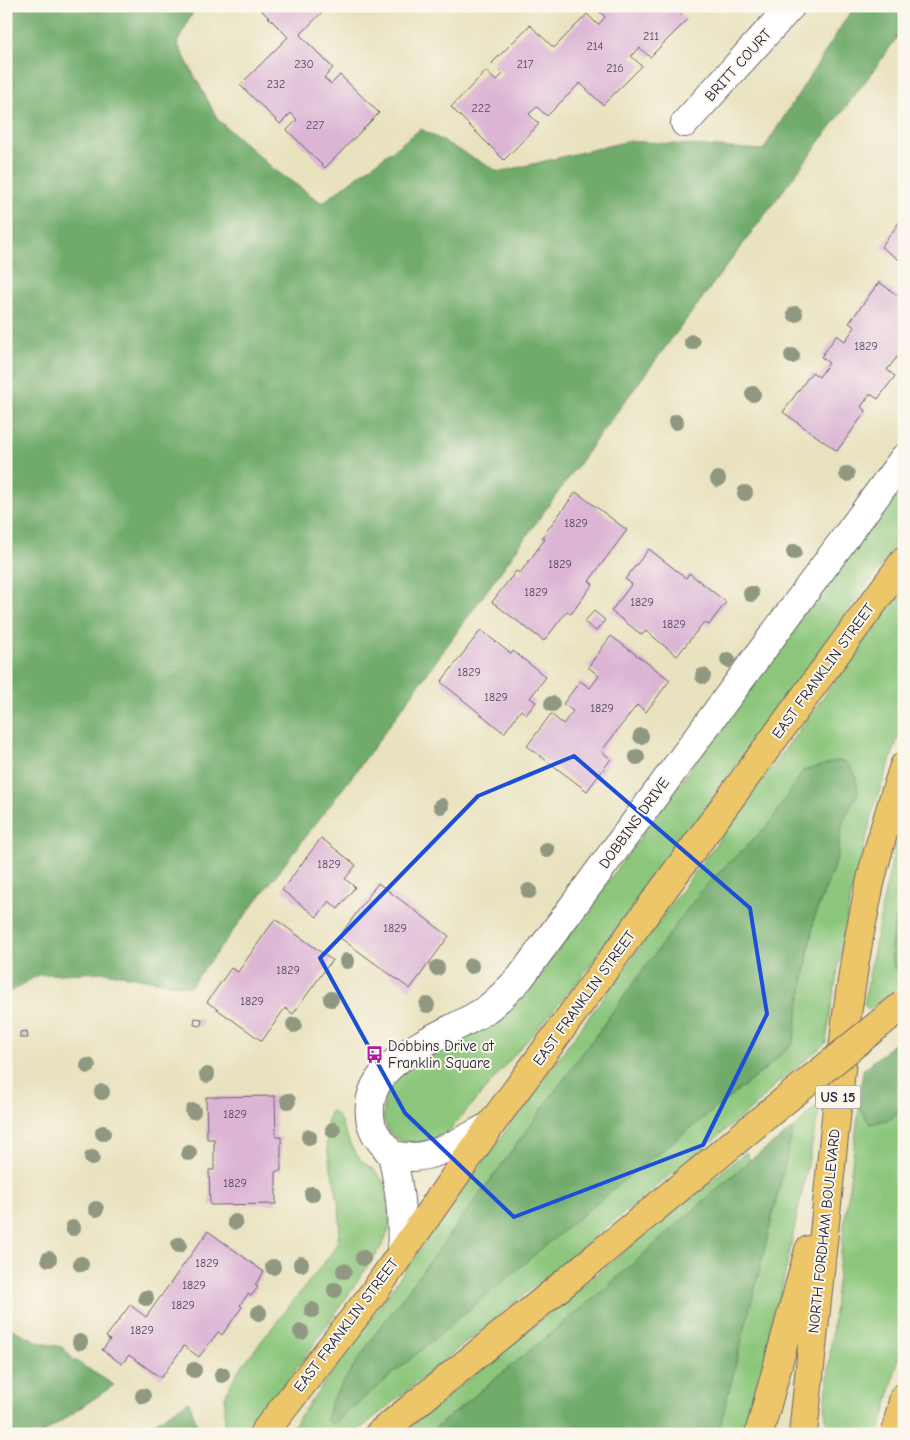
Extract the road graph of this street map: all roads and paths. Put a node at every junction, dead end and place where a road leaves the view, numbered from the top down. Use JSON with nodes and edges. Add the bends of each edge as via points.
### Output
{"nodes":[{"id":1,"x":791,"y":6,"type":"edge"},
{"id":2,"x":685,"y":123,"type":"dead end"},
{"id":3,"x":904,"y":458,"type":"edge"},
{"id":4,"x":904,"y":561,"type":"edge"},
{"id":5,"x":904,"y":766,"type":"edge"},
{"id":6,"x":904,"y":1004,"type":"edge"},
{"id":7,"x":490,"y":1126,"type":"junction"},
{"id":8,"x":392,"y":1156,"type":"junction"},
{"id":9,"x":831,"y":1168,"type":"junction"},
{"id":10,"x":401,"y":1253,"type":"junction"},
{"id":11,"x":904,"y":1397,"type":"edge"},
{"id":12,"x":263,"y":1434,"type":"edge"},
{"id":13,"x":379,"y":1434,"type":"edge"},
{"id":14,"x":760,"y":1434,"type":"edge"},
{"id":15,"x":803,"y":1434,"type":"edge"},
{"id":16,"x":895,"y":1434,"type":"edge"}],
"edges":[{"from":1,"to":2,"type":"street","name":"BRITT COURT"},
{"from":3,"to":8,"type":"street","name":"DOBBINS DRIVE","via":[[520,978],[484,1010],[414,1049],[380,1078],[370,1100],[370,1118],[377,1137]]},
{"from":4,"to":7,"type":"main road","name":"EAST FRANKLIN STREET"},
{"from":5,"to":9,"type":"main road","name":"NORTH FORDHAM BOULEVARD","number":"US 15","via":[[877,856],[854,964]]},
{"from":6,"to":13,"type":"main road","bridge":true},
{"from":7,"to":8,"type":"street","via":[[426,1155]]},
{"from":7,"to":10,"type":"main road","name":"EAST FRANKLIN STREET"},
{"from":8,"to":10,"type":"street","name":"DOBBINS DRIVE","via":[[400,1196]]},
{"from":9,"to":14,"type":"main road"},
{"from":9,"to":15,"type":"main road","name":"NORTH FORDHAM BOULEVARD","number":"US 15"},
{"from":10,"to":12,"type":"main road","name":"EAST FRANKLIN STREET"},
{"from":11,"to":16,"type":"main road"}]}
